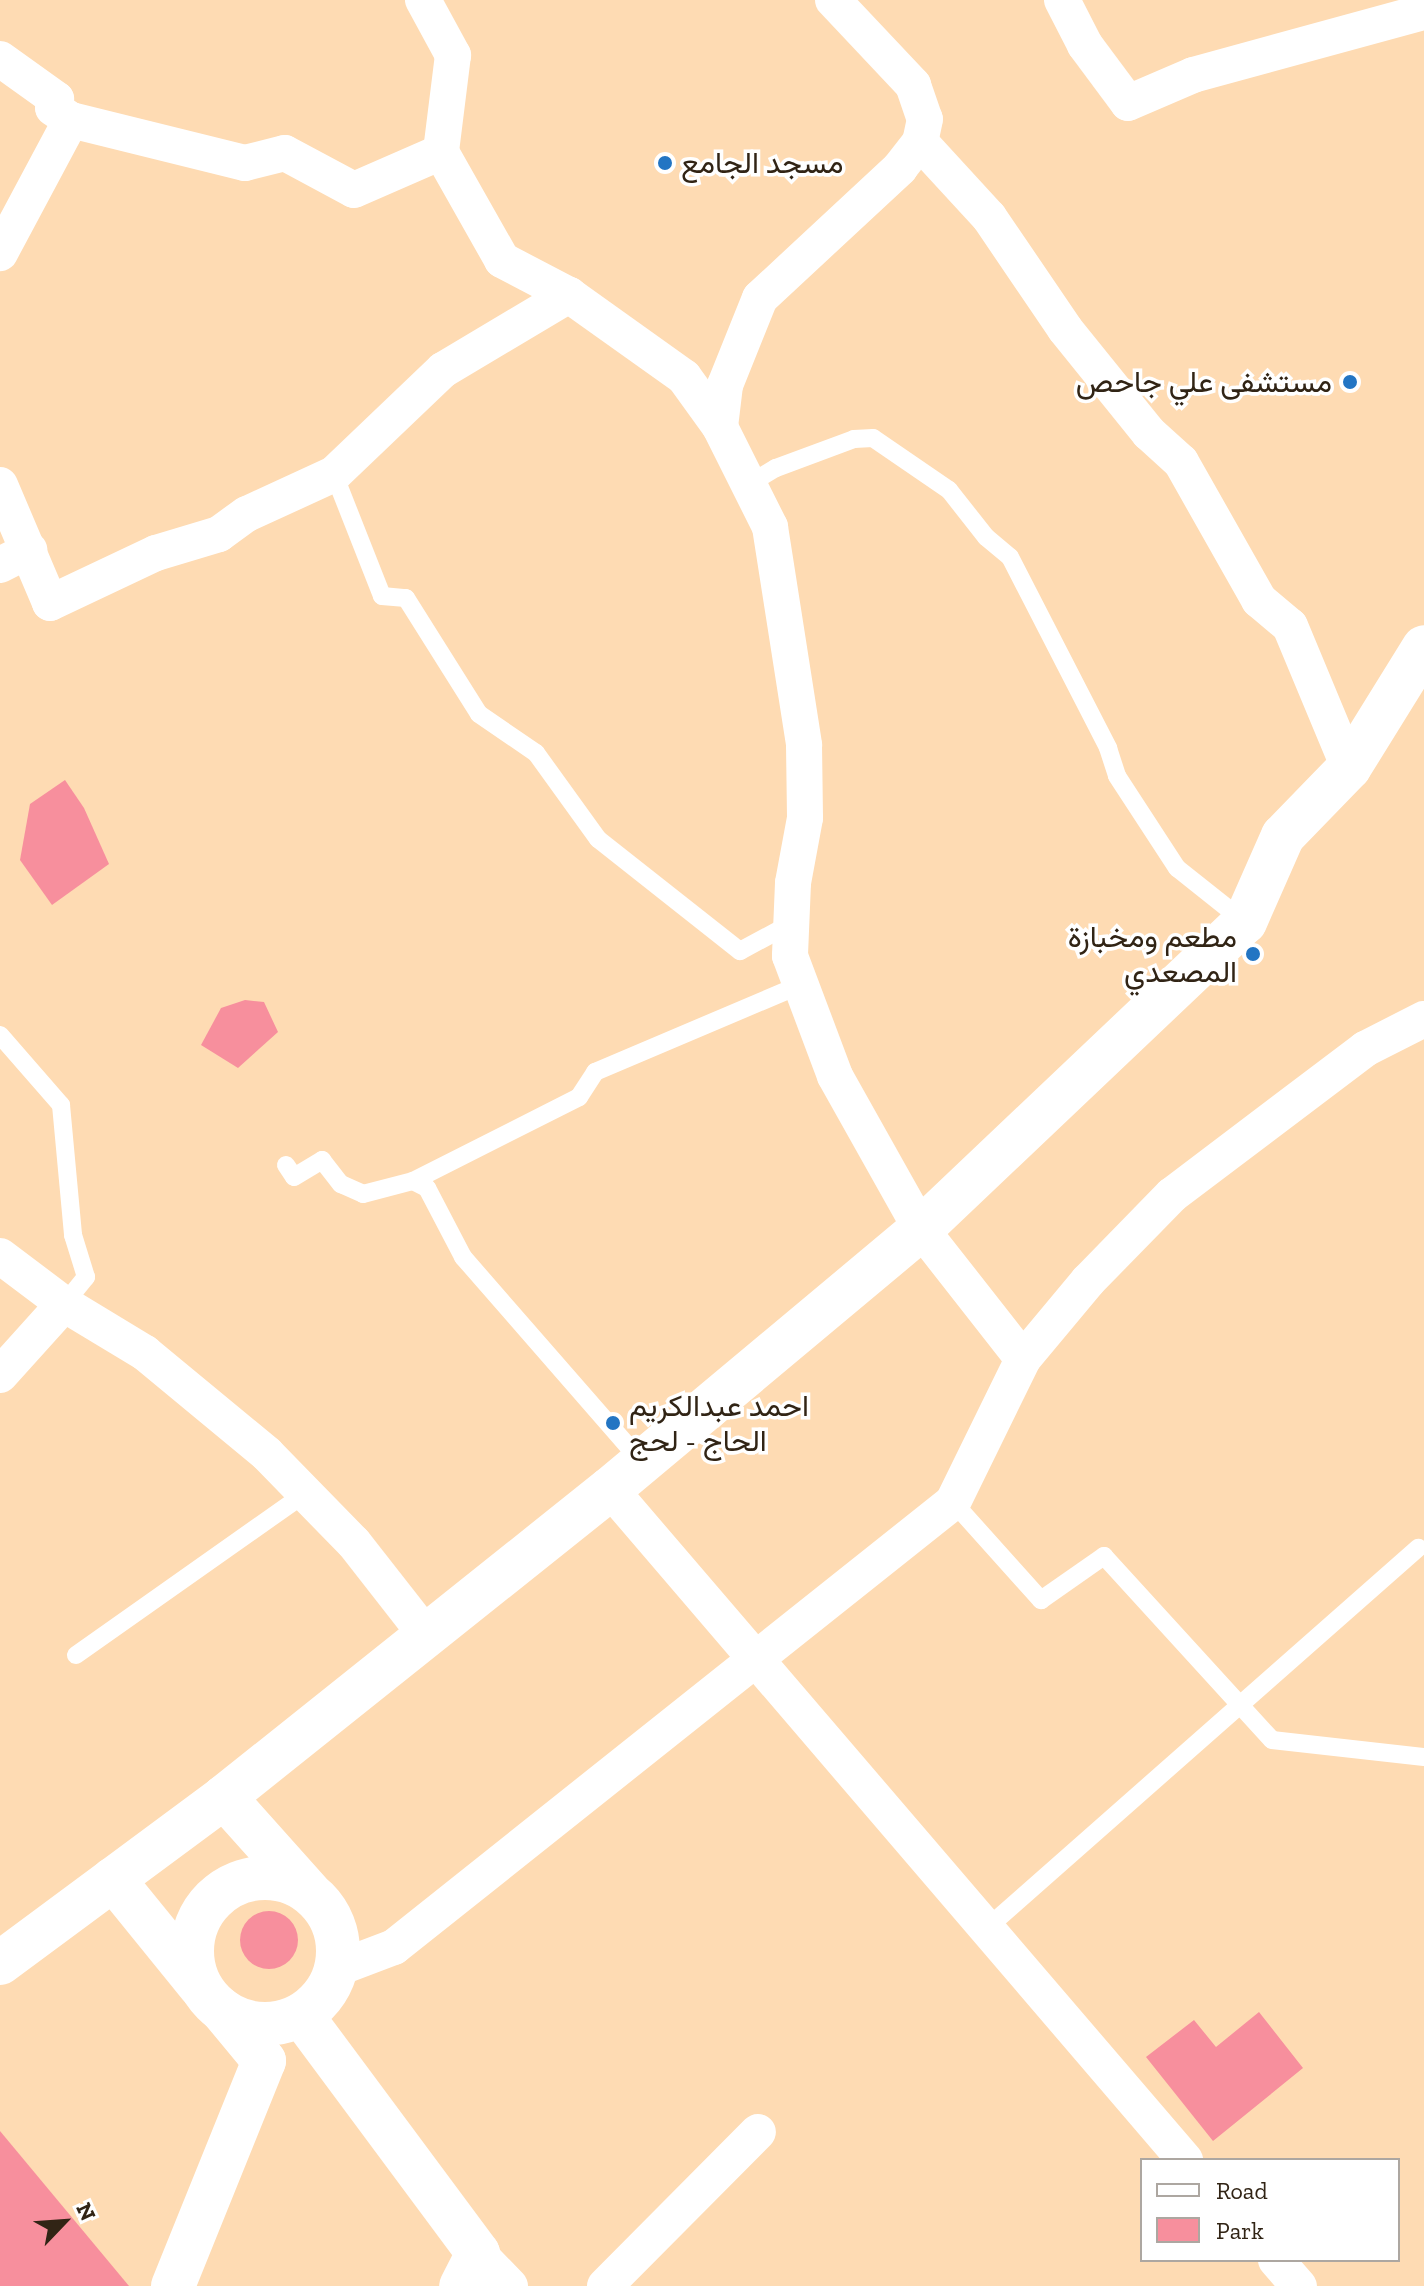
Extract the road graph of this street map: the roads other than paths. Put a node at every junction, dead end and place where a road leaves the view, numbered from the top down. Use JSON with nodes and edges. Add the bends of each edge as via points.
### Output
{"nodes":[{"id":1,"x":423,"y":0,"type":"edge"},
{"id":2,"x":833,"y":0,"type":"edge"},
{"id":3,"x":1062,"y":0,"type":"edge"},
{"id":4,"x":1424,"y":12,"type":"edge"},
{"id":5,"x":0,"y":59,"type":"edge"},
{"id":6,"x":71,"y":120,"type":"junction"},
{"id":7,"x":920,"y":142,"type":"junction"},
{"id":8,"x":441,"y":152,"type":"junction"},
{"id":9,"x":0,"y":253,"type":"edge"},
{"id":10,"x":569,"y":295,"type":"junction"},
{"id":11,"x":720,"y":427,"type":"junction"},
{"id":12,"x":334,"y":474,"type":"junction"},
{"id":13,"x":749,"y":484,"type":"junction"},
{"id":14,"x":0,"y":485,"type":"edge"},
{"id":15,"x":14,"y":558,"type":"edge"},
{"id":16,"x":1424,"y":647,"type":"edge"},
{"id":17,"x":1349,"y":768,"type":"junction"},
{"id":18,"x":1245,"y":922,"type":"junction"},
{"id":19,"x":792,"y":923,"type":"junction"},
{"id":20,"x":800,"y":985,"type":"junction"},
{"id":21,"x":1424,"y":1019,"type":"edge"},
{"id":22,"x":0,"y":1035,"type":"edge"},
{"id":23,"x":286,"y":1165,"type":"dead end"},
{"id":24,"x":413,"y":1181,"type":"junction"},
{"id":25,"x":921,"y":1229,"type":"junction"},
{"id":26,"x":0,"y":1256,"type":"edge"},
{"id":27,"x":64,"y":1304,"type":"junction"},
{"id":28,"x":1023,"y":1359,"type":"junction"},
{"id":29,"x":0,"y":1375,"type":"edge"},
{"id":30,"x":626,"y":1475,"type":"junction"},
{"id":31,"x":306,"y":1493,"type":"junction"},
{"id":32,"x":953,"y":1502,"type":"junction"},
{"id":33,"x":1418,"y":1548,"type":"dead end"},
{"id":34,"x":426,"y":1635,"type":"junction"},
{"id":35,"x":76,"y":1655,"type":"dead end"},
{"id":36,"x":754,"y":1656,"type":"junction"},
{"id":37,"x":1241,"y":1705,"type":"junction"},
{"id":38,"x":1424,"y":1757,"type":"edge"},
{"id":39,"x":224,"y":1797,"type":"junction"},
{"id":40,"x":113,"y":1879,"type":"junction"},
{"id":41,"x":309,"y":1892,"type":"junction"},
{"id":42,"x":987,"y":1928,"type":"junction"},
{"id":43,"x":0,"y":1963,"type":"edge"},
{"id":44,"x":336,"y":1969,"type":"junction"},
{"id":45,"x":211,"y":1999,"type":"junction"},
{"id":46,"x":302,"y":2016,"type":"junction"},
{"id":47,"x":758,"y":2132,"type":"dead end"},
{"id":48,"x":1183,"y":2158,"type":"edge"},
{"id":49,"x":1278,"y":2262,"type":"edge"},
{"id":50,"x":470,"y":2270,"type":"edge"},
{"id":51,"x":173,"y":2286,"type":"edge"},
{"id":52,"x":510,"y":2286,"type":"edge"},
{"id":53,"x":605,"y":2286,"type":"edge"},
{"id":54,"x":1299,"y":2286,"type":"edge"}],
"edges":[{"from":1,"to":8,"type":"street","via":[[453,55]]},
{"from":2,"to":7,"type":"street","via":[[913,85],[925,119]]},
{"from":3,"to":4,"type":"street","via":[[1085,45],[1128,103],[1193,75]]},
{"from":5,"to":6,"type":"street","via":[[56,99],[53,108]]},
{"from":6,"to":8,"type":"street","via":[[245,163],[285,153],[354,190]]},
{"from":6,"to":9,"type":"street"},
{"from":7,"to":11,"type":"street","via":[[900,168],[760,298],[725,385]]},
{"from":7,"to":17,"type":"street","via":[[989,217],[1065,329],[1149,433],[1181,462],[1259,600],[1290,626]]},
{"from":8,"to":10,"type":"street","via":[[502,260]]},
{"from":10,"to":11,"type":"street","via":[[684,377]]},
{"from":10,"to":12,"type":"street","via":[[443,370]]},
{"from":11,"to":13,"type":"street"},
{"from":12,"to":15,"type":"street","via":[[247,514],[219,534],[156,553],[50,603]]},
{"from":12,"to":19,"type":"lane","via":[[382,596],[406,598],[479,714],[536,753],[598,839],[740,951]]},
{"from":13,"to":18,"type":"lane","via":[[776,468],[854,439],[873,438],[949,490],[986,537],[1010,557],[1108,748],[1117,776],[1177,868]]},
{"from":13,"to":19,"type":"street","via":[[770,527],[804,745],[805,818]]},
{"from":14,"to":15,"type":"street"},
{"from":16,"to":17,"type":"main road"},
{"from":17,"to":18,"type":"main road","via":[[1283,836]]},
{"from":18,"to":25,"type":"main road"},
{"from":19,"to":20,"type":"street","via":[[790,956]]},
{"from":20,"to":24,"type":"lane","via":[[595,1072],[579,1097]]},
{"from":20,"to":25,"type":"street","via":[[835,1076]]},
{"from":21,"to":28,"type":"street","via":[[1365,1049],[1172,1195],[1088,1281]]},
{"from":22,"to":27,"type":"lane","via":[[61,1105],[73,1235],[86,1277]]},
{"from":23,"to":24,"type":"lane","via":[[294,1177],[322,1160],[341,1184],[363,1194]]},
{"from":24,"to":30,"type":"lane","via":[[427,1188],[463,1257]]},
{"from":25,"to":28,"type":"street"},
{"from":25,"to":30,"type":"main road"},
{"from":26,"to":27,"type":"street"},
{"from":27,"to":29,"type":"street"},
{"from":27,"to":31,"type":"street","via":[[145,1353]]},
{"from":28,"to":32,"type":"street"},
{"from":30,"to":34,"type":"main road"},
{"from":30,"to":36,"type":"street"},
{"from":31,"to":34,"type":"street","via":[[354,1543]]},
{"from":31,"to":35,"type":"lane"},
{"from":32,"to":36,"type":"street"},
{"from":32,"to":37,"type":"lane","via":[[1041,1600],[1104,1556]]},
{"from":33,"to":37,"type":"lane"},
{"from":34,"to":39,"type":"main road"},
{"from":36,"to":42,"type":"street"},
{"from":36,"to":44,"type":"street","via":[[394,1947]]},
{"from":37,"to":38,"type":"lane","via":[[1272,1740]]},
{"from":37,"to":42,"type":"lane"},
{"from":39,"to":40,"type":"main road"},
{"from":39,"to":41,"type":"main road"},
{"from":40,"to":43,"type":"main road"},
{"from":40,"to":45,"type":"main road"},
{"from":41,"to":44,"type":"main road","via":[[328,1913],[338,1940]]},
{"from":41,"to":45,"type":"main road","via":[[283,1879],[255,1877],[216,1896],[194,1932],[193,1961]]},
{"from":42,"to":48,"type":"street"},
{"from":44,"to":46,"type":"main road","via":[[323,1995]]},
{"from":45,"to":46,"type":"main road","via":[[246,2022],[275,2023]]},
{"from":45,"to":51,"type":"main road","via":[[264,2061]]},
{"from":46,"to":50,"type":"main road"},
{"from":47,"to":53,"type":"street"},
{"from":49,"to":54,"type":"street"},
{"from":50,"to":52,"type":"street"}]}
